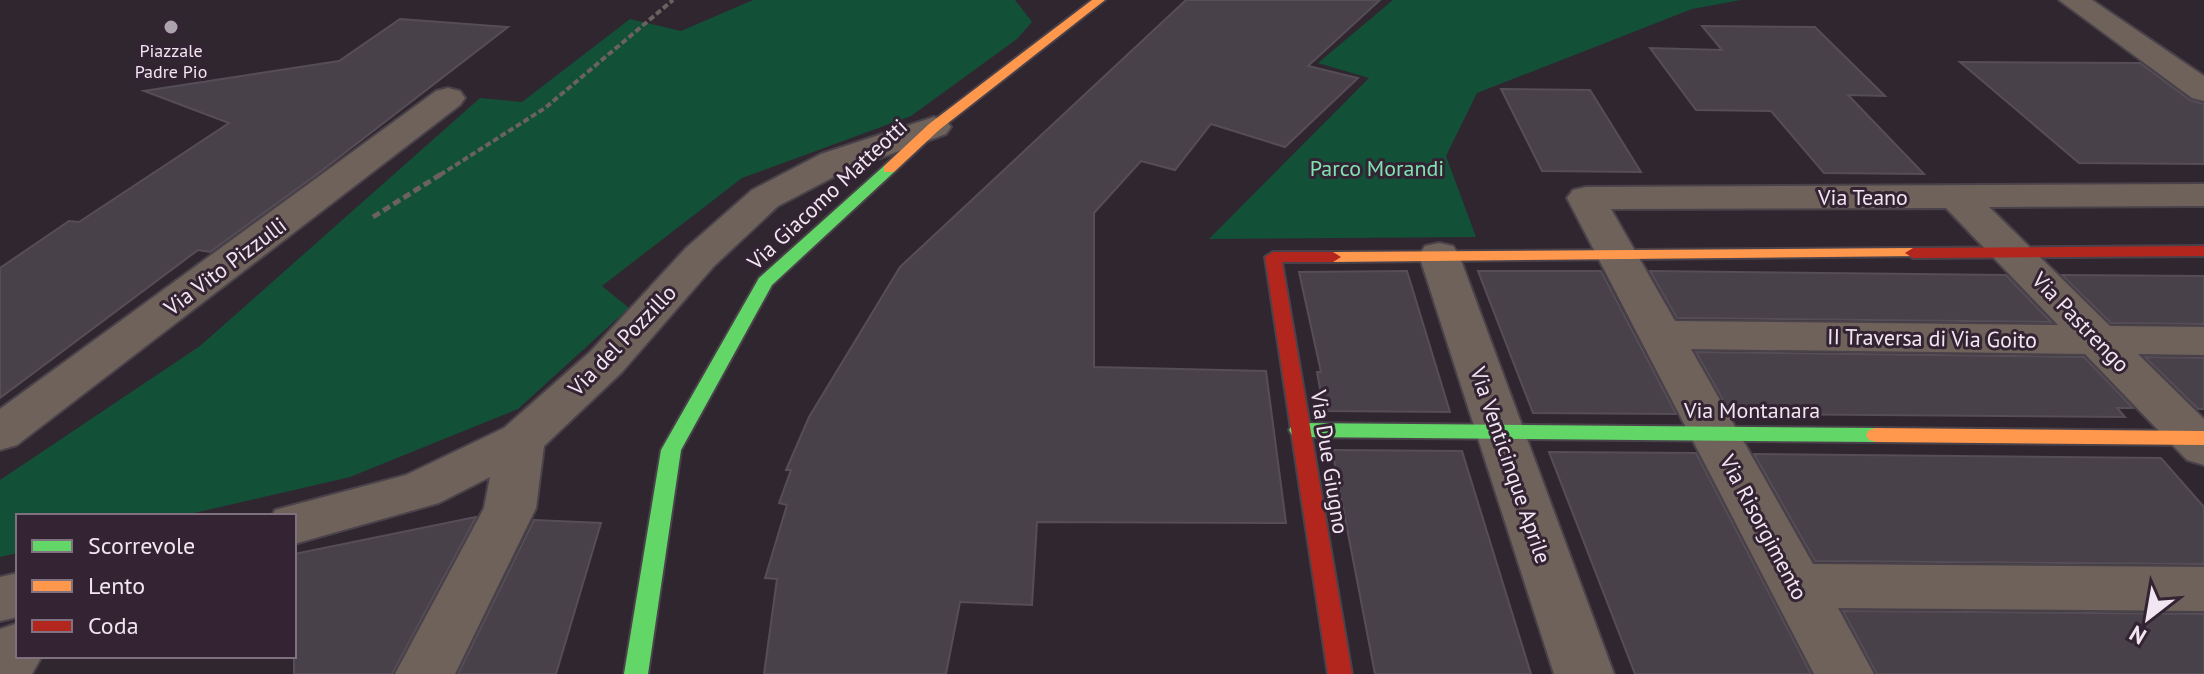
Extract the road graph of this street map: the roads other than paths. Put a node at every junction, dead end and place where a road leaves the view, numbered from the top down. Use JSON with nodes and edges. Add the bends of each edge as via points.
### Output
{"nodes":[{"id":1,"x":1099,"y":0,"type":"edge"},
{"id":2,"x":2073,"y":0,"type":"edge"},
{"id":3,"x":2195,"y":79,"type":"edge"},
{"id":4,"x":448,"y":98,"type":"dead end"},
{"id":5,"x":934,"y":127,"type":"junction"},
{"id":6,"x":2204,"y":195,"type":"edge"},
{"id":7,"x":1957,"y":197,"type":"junction"},
{"id":8,"x":2204,"y":251,"type":"edge"},
{"id":9,"x":2012,"y":252,"type":"junction"},
{"id":10,"x":1616,"y":254,"type":"junction"},
{"id":11,"x":1439,"y":255,"type":"junction"},
{"id":12,"x":1660,"y":335,"type":"junction"},
{"id":13,"x":2098,"y":340,"type":"junction"},
{"id":14,"x":2204,"y":341,"type":"edge"},
{"id":15,"x":1299,"y":430,"type":"junction"},
{"id":16,"x":1499,"y":432,"type":"junction"},
{"id":17,"x":0,"y":433,"type":"edge"},
{"id":18,"x":1714,"y":434,"type":"junction"},
{"id":19,"x":521,"y":440,"type":"junction"},
{"id":20,"x":2201,"y":441,"type":"edge"},
{"id":21,"x":296,"y":523,"type":"edge"},
{"id":22,"x":1796,"y":586,"type":"junction"},
{"id":23,"x":2204,"y":589,"type":"edge"},
{"id":24,"x":16,"y":650,"type":"edge"},
{"id":25,"x":0,"y":673,"type":"edge"},
{"id":26,"x":425,"y":674,"type":"edge"},
{"id":27,"x":636,"y":674,"type":"edge"},
{"id":28,"x":1340,"y":674,"type":"edge"},
{"id":29,"x":1584,"y":674,"type":"edge"},
{"id":30,"x":1844,"y":674,"type":"edge"}],
"edges":[{"from":1,"to":5,"type":"street","name":"Via Giacomo Matteotti"},
{"from":2,"to":3,"type":"street"},
{"from":4,"to":17,"type":"street","name":"Via Vito Pizzulli"},
{"from":5,"to":19,"type":"street","name":"Via del Pozzillo","via":[[834,162],[765,198],[700,257],[606,362]]},
{"from":5,"to":27,"type":"street","name":"Via Giacomo Matteotti","via":[[765,282],[671,450]]},
{"from":6,"to":7,"type":"street","name":"Via Teano"},
{"from":7,"to":9,"type":"street","name":"Via Pastrengo"},
{"from":7,"to":10,"type":"street","name":"Via Teano","via":[[1586,198]]},
{"from":8,"to":9,"type":"street"},
{"from":9,"to":10,"type":"street"},
{"from":9,"to":13,"type":"street","name":"Via Pastrengo"},
{"from":10,"to":11,"type":"street"},
{"from":10,"to":12,"type":"street","name":"Via Risorgimento"},
{"from":11,"to":15,"type":"street","name":"Via Due Giugno","via":[[1273,257]]},
{"from":11,"to":16,"type":"street","name":"Via Venticinque Aprile"},
{"from":12,"to":13,"type":"street","name":"II Traversa di Via Goito"},
{"from":12,"to":18,"type":"street","name":"Via Risorgimento"},
{"from":13,"to":14,"type":"street","name":"II Traversa di Via Goito"},
{"from":13,"to":20,"type":"street","name":"Via Pastrengo"},
{"from":15,"to":16,"type":"street","name":"Via Montanara"},
{"from":15,"to":28,"type":"street","name":"Via Due Giugno"},
{"from":16,"to":18,"type":"street","name":"Via Montanara"},
{"from":16,"to":29,"type":"street","name":"Via Venticinque Aprile"},
{"from":18,"to":20,"type":"street","name":"Via Montanara"},
{"from":18,"to":22,"type":"street","name":"Via Risorgimento"},
{"from":19,"to":21,"type":"street","name":"Via del Pozzillo","via":[[421,490]]},
{"from":19,"to":26,"type":"street","via":[[510,508]]},
{"from":22,"to":23,"type":"street"},
{"from":22,"to":30,"type":"street","name":"Via Risorgimento"},
{"from":24,"to":25,"type":"street"}]}
